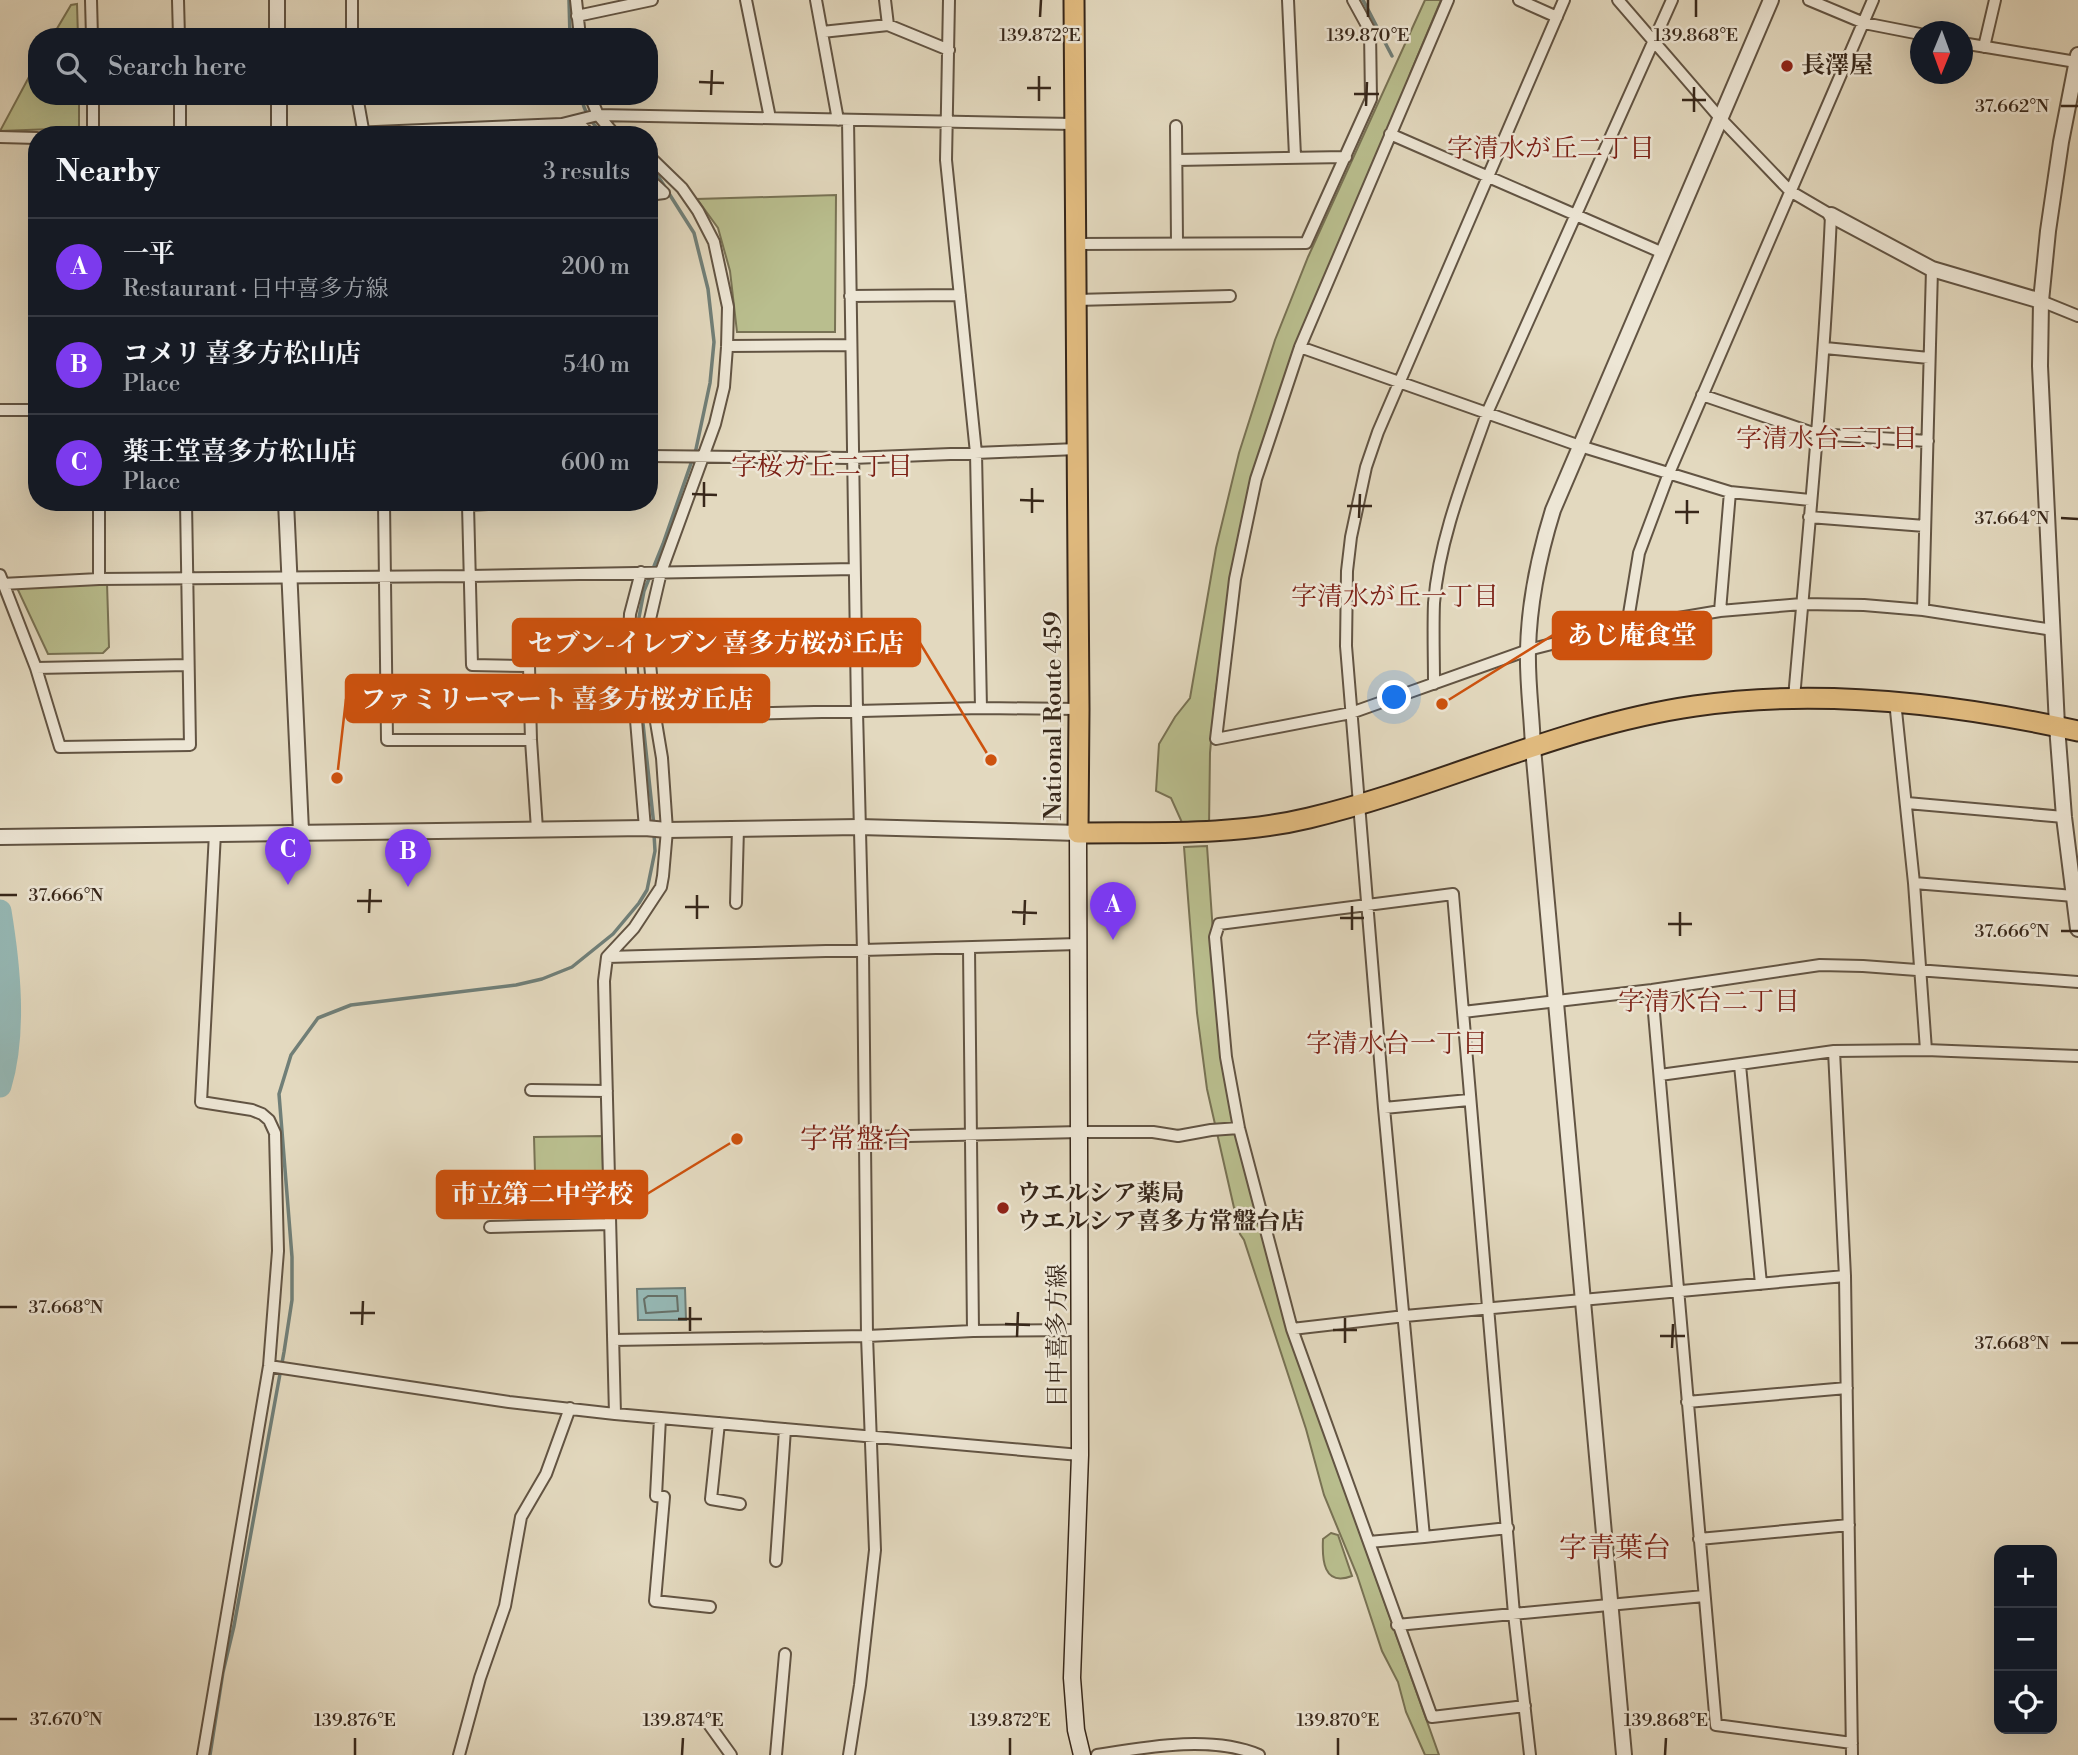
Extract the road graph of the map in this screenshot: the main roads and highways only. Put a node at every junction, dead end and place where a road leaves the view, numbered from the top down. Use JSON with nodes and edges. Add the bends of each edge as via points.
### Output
{"nodes":[{"id":1,"x":1074,"y":0,"type":"edge"},
{"id":2,"x":2078,"y":731,"type":"edge"},
{"id":3,"x":1078,"y":833,"type":"junction"},
{"id":4,"x":1082,"y":1755,"type":"edge"}],
"edges":[{"from":1,"to":3,"type":"highway","name":"National Route 459"},
{"from":2,"to":3,"type":"highway","name":"National Route 459","via":[[1895,701],[1794,698],[1695,706],[1622,722],[1306,819],[1196,832]]},
{"from":3,"to":4,"type":"main road","name":"日中喜多方線","via":[[1080,1455],[1072,1678]]}]}
